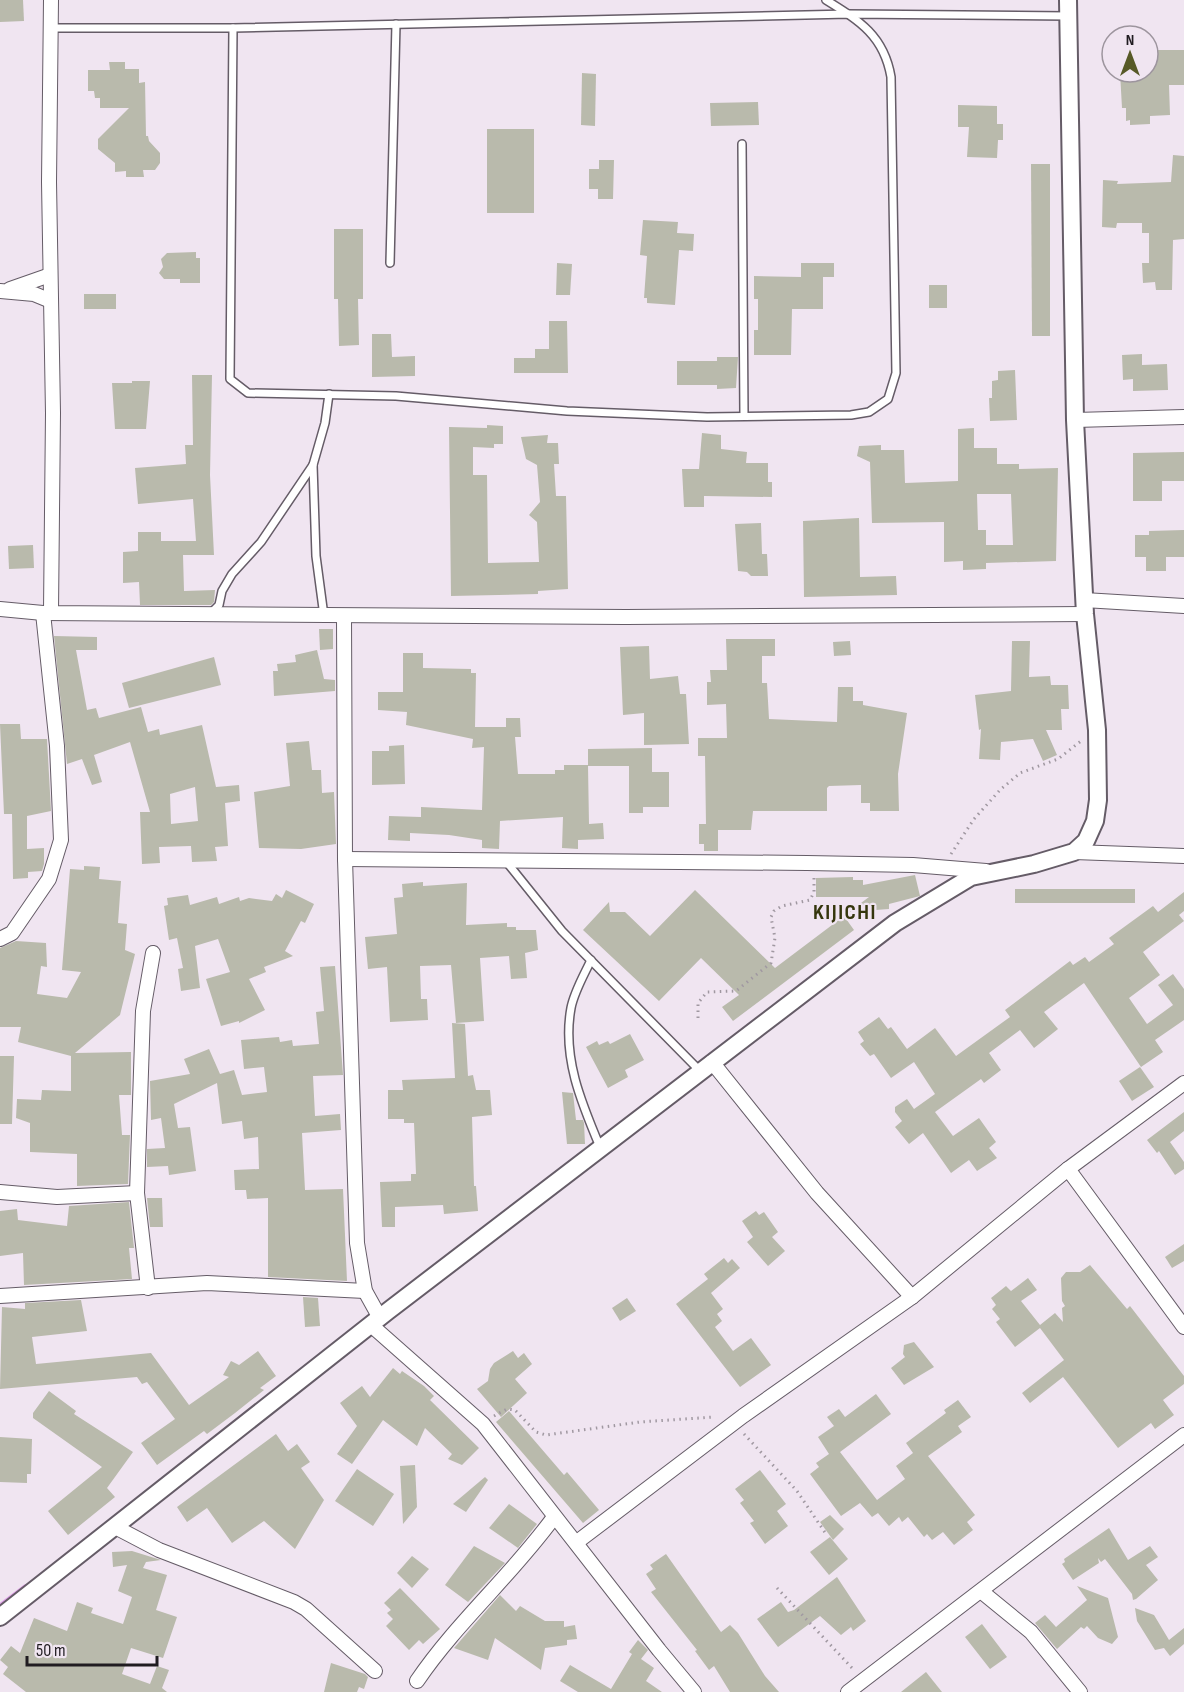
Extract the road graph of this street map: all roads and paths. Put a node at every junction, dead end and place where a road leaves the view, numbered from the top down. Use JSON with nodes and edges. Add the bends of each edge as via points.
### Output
{"nodes":[{"id":1,"x":51,"y":0,"type":"edge"},
{"id":2,"x":826,"y":0,"type":"edge"},
{"id":3,"x":1068,"y":8,"type":"edge"},
{"id":4,"x":849,"y":14,"type":"junction"},
{"id":5,"x":396,"y":24,"type":"junction"},
{"id":6,"x":50,"y":28,"type":"junction"},
{"id":7,"x":233,"y":28,"type":"junction"},
{"id":8,"x":742,"y":144,"type":"dead end"},
{"id":9,"x":390,"y":263,"type":"dead end"},
{"id":10,"x":50,"y":275,"type":"junction"},
{"id":11,"x":2,"y":290,"type":"edge"},
{"id":12,"x":51,"y":300,"type":"junction"},
{"id":13,"x":329,"y":394,"type":"junction"},
{"id":14,"x":744,"y":416,"type":"junction"},
{"id":15,"x":1184,"y":417,"type":"edge"},
{"id":16,"x":1075,"y":420,"type":"junction"},
{"id":17,"x":313,"y":465,"type":"junction"},
{"id":18,"x":1184,"y":606,"type":"edge"},
{"id":19,"x":1084,"y":607,"type":"junction"},
{"id":20,"x":0,"y":609,"type":"edge"},
{"id":21,"x":47,"y":612,"type":"junction"},
{"id":22,"x":209,"y":615,"type":"junction"},
{"id":23,"x":324,"y":616,"type":"junction"},
{"id":24,"x":344,"y":616,"type":"junction"},
{"id":25,"x":1097,"y":730,"type":"junction"},
{"id":26,"x":1074,"y":852,"type":"junction"},
{"id":27,"x":1184,"y":856,"type":"edge"},
{"id":28,"x":345,"y":859,"type":"junction"},
{"id":29,"x":504,"y":859,"type":"junction"},
{"id":30,"x":807,"y":863,"type":"junction"},
{"id":31,"x":943,"y":867,"type":"junction"},
{"id":32,"x":991,"y":871,"type":"junction"},
{"id":33,"x":0,"y":939,"type":"edge"},
{"id":34,"x":153,"y":953,"type":"dead end"},
{"id":35,"x":591,"y":960,"type":"junction"},
{"id":36,"x":698,"y":1018,"type":"dead end"},
{"id":37,"x":706,"y":1067,"type":"junction"},
{"id":38,"x":1184,"y":1083,"type":"edge"},
{"id":39,"x":601,"y":1149,"type":"junction"},
{"id":40,"x":1068,"y":1169,"type":"junction"},
{"id":41,"x":0,"y":1192,"type":"edge"},
{"id":42,"x":137,"y":1193,"type":"junction"},
{"id":43,"x":148,"y":1288,"type":"junction"},
{"id":44,"x":365,"y":1291,"type":"junction"},
{"id":45,"x":0,"y":1296,"type":"edge"},
{"id":46,"x":912,"y":1297,"type":"junction"},
{"id":47,"x":376,"y":1321,"type":"junction"},
{"id":48,"x":1184,"y":1327,"type":"edge"},
{"id":49,"x":739,"y":1419,"type":"junction"},
{"id":50,"x":483,"y":1424,"type":"junction"},
{"id":51,"x":1184,"y":1435,"type":"edge"},
{"id":52,"x":554,"y":1517,"type":"junction"},
{"id":53,"x":117,"y":1528,"type":"junction"},
{"id":54,"x":826,"y":1534,"type":"dead end"},
{"id":55,"x":577,"y":1542,"type":"junction"},
{"id":56,"x":777,"y":1588,"type":"dead end"},
{"id":57,"x":982,"y":1592,"type":"junction"},
{"id":58,"x":0,"y":1617,"type":"edge"},
{"id":59,"x":375,"y":1671,"type":"dead end"},
{"id":60,"x":867,"y":1678,"type":"junction"},
{"id":61,"x":417,"y":1681,"type":"dead end"},
{"id":62,"x":694,"y":1692,"type":"edge"},
{"id":63,"x":848,"y":1692,"type":"edge"},
{"id":64,"x":1080,"y":1692,"type":"edge"}],
"edges":[{"from":1,"to":6,"type":"street"},
{"from":2,"to":4,"type":"lane"},
{"from":3,"to":4,"type":"lane"},
{"from":3,"to":16,"type":"street"},
{"from":4,"to":5,"type":"lane"},
{"from":4,"to":14,"type":"lane","via":[[873,34],[887,56],[891,77],[896,345],[893,389],[881,406],[860,414]]},
{"from":5,"to":7,"type":"lane"},
{"from":5,"to":9,"type":"lane"},
{"from":6,"to":7,"type":"lane"},
{"from":6,"to":10,"type":"street"},
{"from":7,"to":13,"type":"lane","via":[[230,379],[248,393]]},
{"from":8,"to":14,"type":"lane"},
{"from":10,"to":11,"type":"street"},
{"from":10,"to":12,"type":"street"},
{"from":11,"to":12,"type":"street"},
{"from":12,"to":21,"type":"street","via":[[53,412]]},
{"from":13,"to":14,"type":"lane","via":[[430,398],[567,411]]},
{"from":13,"to":17,"type":"lane"},
{"from":15,"to":16,"type":"street"},
{"from":16,"to":19,"type":"street"},
{"from":17,"to":22,"type":"lane","via":[[261,542],[232,574],[219,605]]},
{"from":17,"to":23,"type":"lane","via":[[316,556]]},
{"from":18,"to":19,"type":"street"},
{"from":19,"to":24,"type":"street"},
{"from":19,"to":25,"type":"street"},
{"from":20,"to":21,"type":"street"},
{"from":21,"to":22,"type":"street"},
{"from":21,"to":33,"type":"street","via":[[61,840],[49,879],[12,933]]},
{"from":22,"to":23,"type":"street"},
{"from":23,"to":24,"type":"street"},
{"from":24,"to":28,"type":"street"},
{"from":25,"to":26,"type":"street","via":[[1095,821],[1086,841]]},
{"from":25,"to":31,"type":"path","via":[[1058,759],[1020,773],[1000,790],[974,819]]},
{"from":26,"to":27,"type":"street"},
{"from":26,"to":32,"type":"street"},
{"from":28,"to":29,"type":"street"},
{"from":28,"to":44,"type":"street","via":[[357,1244]]},
{"from":29,"to":30,"type":"street"},
{"from":29,"to":35,"type":"lane","via":[[562,931]]},
{"from":30,"to":31,"type":"street"},
{"from":30,"to":36,"type":"path","via":[[814,879],[814,892],[810,900],[774,911],[771,963],[736,991],[707,992],[698,1003]]},
{"from":31,"to":32,"type":"street"},
{"from":32,"to":37,"type":"street","via":[[955,884],[894,923]]},
{"from":34,"to":42,"type":"street","via":[[143,1011]]},
{"from":35,"to":37,"type":"lane"},
{"from":35,"to":39,"type":"lane","via":[[572,1005],[568,1038],[581,1101]]},
{"from":37,"to":39,"type":"street"},
{"from":37,"to":46,"type":"street"},
{"from":38,"to":40,"type":"street"},
{"from":39,"to":47,"type":"street"},
{"from":40,"to":46,"type":"street"},
{"from":40,"to":48,"type":"street"},
{"from":41,"to":42,"type":"street","via":[[57,1197]]},
{"from":42,"to":43,"type":"street"},
{"from":43,"to":44,"type":"street","via":[[207,1283]]},
{"from":43,"to":45,"type":"street"},
{"from":44,"to":47,"type":"street"},
{"from":46,"to":49,"type":"street"},
{"from":47,"to":50,"type":"street"},
{"from":47,"to":53,"type":"street"},
{"from":49,"to":50,"type":"path","via":[[640,1422],[546,1435],[536,1432],[515,1410],[507,1409]]},
{"from":49,"to":54,"type":"path"},
{"from":49,"to":55,"type":"street"},
{"from":50,"to":52,"type":"street"},
{"from":51,"to":57,"type":"street"},
{"from":52,"to":55,"type":"street"},
{"from":52,"to":61,"type":"street","via":[[537,1541],[439,1648]]},
{"from":53,"to":58,"type":"street"},
{"from":53,"to":59,"type":"street","via":[[159,1551],[306,1608]]},
{"from":55,"to":62,"type":"street"},
{"from":56,"to":60,"type":"path","via":[[846,1664]]},
{"from":57,"to":60,"type":"street"},
{"from":57,"to":64,"type":"street","via":[[1031,1632]]},
{"from":60,"to":63,"type":"street"}]}
